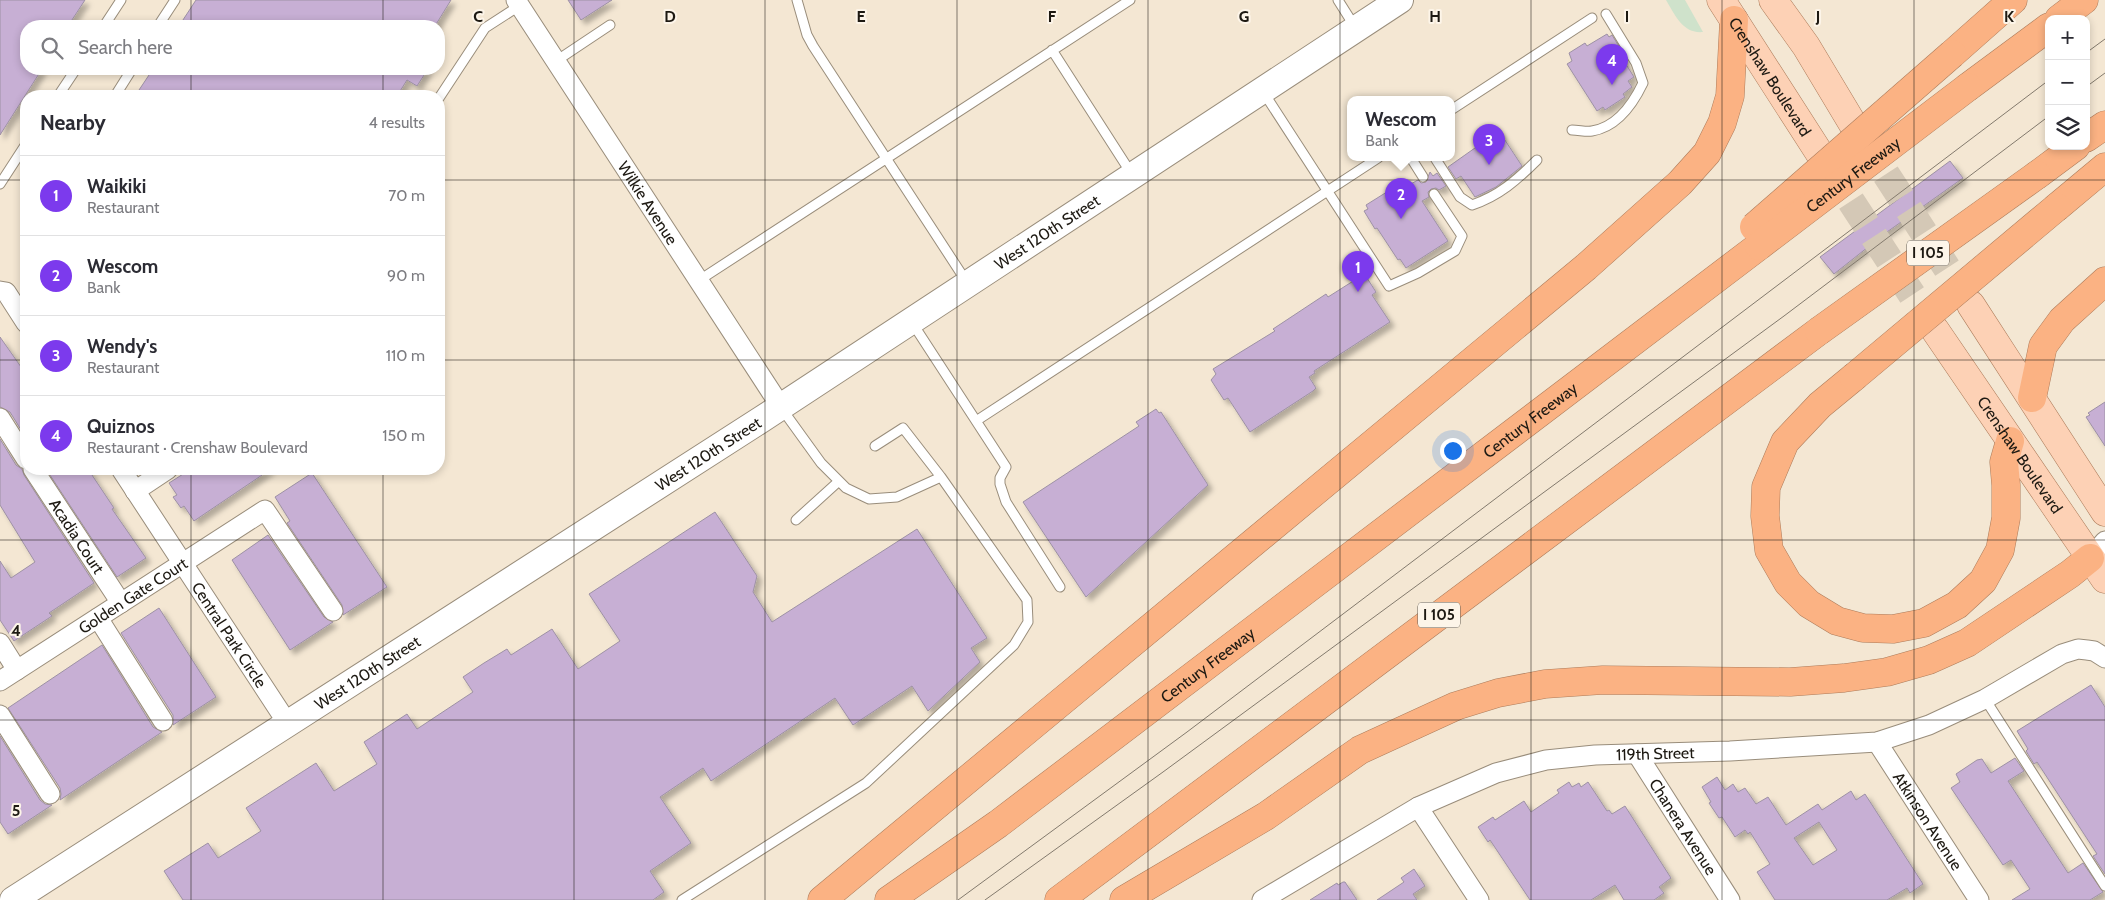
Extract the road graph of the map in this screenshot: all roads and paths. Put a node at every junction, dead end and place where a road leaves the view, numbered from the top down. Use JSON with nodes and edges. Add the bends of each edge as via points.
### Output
{"nodes":[{"id":1,"x":121,"y":0,"type":"edge"},
{"id":2,"x":174,"y":0,"type":"edge"},
{"id":3,"x":797,"y":0,"type":"edge"},
{"id":4,"x":1130,"y":0,"type":"edge"},
{"id":5,"x":1338,"y":0,"type":"edge"},
{"id":6,"x":1400,"y":0,"type":"edge"},
{"id":7,"x":1773,"y":0,"type":"edge"},
{"id":8,"x":2013,"y":0,"type":"edge"},
{"id":9,"x":2084,"y":0,"type":"edge"},
{"id":10,"x":517,"y":3,"type":"edge"},
{"id":11,"x":1728,"y":10,"type":"edge"},
{"id":12,"x":1606,"y":14,"type":"dead end"},
{"id":13,"x":2064,"y":15,"type":"edge"},
{"id":14,"x":1592,"y":18,"type":"dead end"},
{"id":15,"x":108,"y":20,"type":"edge"},
{"id":16,"x":162,"y":20,"type":"edge"},
{"id":17,"x":610,"y":25,"type":"dead end"},
{"id":18,"x":1356,"y":29,"type":"junction"},
{"id":19,"x":2045,"y":30,"type":"edge"},
{"id":20,"x":1052,"y":50,"type":"junction"},
{"id":21,"x":556,"y":61,"type":"junction"},
{"id":22,"x":72,"y":75,"type":"edge"},
{"id":23,"x":128,"y":75,"type":"edge"},
{"id":24,"x":62,"y":90,"type":"edge"},
{"id":25,"x":119,"y":90,"type":"edge"},
{"id":26,"x":444,"y":90,"type":"edge"},
{"id":27,"x":1262,"y":91,"type":"junction"},
{"id":28,"x":1455,"y":107,"type":"edge"},
{"id":29,"x":2105,"y":125,"type":"edge"},
{"id":30,"x":1854,"y":126,"type":"tunnel mouth"},
{"id":31,"x":1572,"y":130,"type":"dead end"},
{"id":32,"x":2090,"y":135,"type":"edge"},
{"id":33,"x":2071,"y":150,"type":"edge"},
{"id":34,"x":20,"y":153,"type":"edge"},
{"id":35,"x":1820,"y":154,"type":"tunnel mouth"},
{"id":36,"x":887,"y":158,"type":"junction"},
{"id":37,"x":1537,"y":160,"type":"dead end"},
{"id":38,"x":1373,"y":161,"type":"edge"},
{"id":39,"x":1413,"y":161,"type":"edge"},
{"id":40,"x":1437,"y":161,"type":"edge"},
{"id":41,"x":2105,"y":167,"type":"edge"},
{"id":42,"x":1133,"y":176,"type":"junction"},
{"id":43,"x":1423,"y":176,"type":"dead end"},
{"id":44,"x":0,"y":184,"type":"edge"},
{"id":45,"x":1327,"y":191,"type":"junction"},
{"id":46,"x":1434,"y":194,"type":"dead end"},
{"id":47,"x":1756,"y":236,"type":"junction"},
{"id":48,"x":698,"y":281,"type":"junction"},
{"id":49,"x":2105,"y":281,"type":"edge"},
{"id":50,"x":968,"y":284,"type":"junction"},
{"id":51,"x":0,"y":291,"type":"edge"},
{"id":52,"x":1971,"y":305,"type":"tunnel mouth"},
{"id":53,"x":20,"y":314,"type":"edge"},
{"id":54,"x":911,"y":321,"type":"junction"},
{"id":55,"x":1936,"y":330,"type":"tunnel mouth"},
{"id":56,"x":2032,"y":398,"type":"junction"},
{"id":57,"x":781,"y":407,"type":"junction"},
{"id":58,"x":0,"y":418,"type":"edge"},
{"id":59,"x":976,"y":421,"type":"junction"},
{"id":60,"x":2010,"y":441,"type":"junction"},
{"id":61,"x":875,"y":446,"type":"dead end"},
{"id":62,"x":20,"y":449,"type":"edge"},
{"id":63,"x":37,"y":475,"type":"edge"},
{"id":64,"x":124,"y":475,"type":"edge"},
{"id":65,"x":159,"y":475,"type":"edge"},
{"id":66,"x":941,"y":477,"type":"junction"},
{"id":67,"x":839,"y":481,"type":"junction"},
{"id":68,"x":135,"y":491,"type":"junction"},
{"id":69,"x":2105,"y":512,"type":"edge"},
{"id":70,"x":796,"y":520,"type":"dead end"},
{"id":71,"x":2100,"y":559,"type":"edge"},
{"id":72,"x":183,"y":564,"type":"junction"},
{"id":73,"x":1060,"y":587,"type":"dead end"},
{"id":74,"x":121,"y":604,"type":"junction"},
{"id":75,"x":333,"y":611,"type":"dead end"},
{"id":76,"x":98,"y":618,"type":"junction"},
{"id":77,"x":0,"y":643,"type":"edge"},
{"id":78,"x":2105,"y":658,"type":"edge"},
{"id":79,"x":18,"y":670,"type":"junction"},
{"id":80,"x":0,"y":682,"type":"edge"},
{"id":81,"x":1985,"y":699,"type":"junction"},
{"id":82,"x":0,"y":715,"type":"edge"},
{"id":83,"x":163,"y":720,"type":"dead end"},
{"id":84,"x":288,"y":724,"type":"junction"},
{"id":85,"x":1877,"y":742,"type":"junction"},
{"id":86,"x":1637,"y":754,"type":"junction"},
{"id":87,"x":50,"y":794,"type":"dead end"},
{"id":88,"x":1418,"y":807,"type":"junction"},
{"id":89,"x":2105,"y":886,"type":"edge"},
{"id":90,"x":13,"y":900,"type":"edge"},
{"id":91,"x":682,"y":900,"type":"edge"},
{"id":92,"x":822,"y":900,"type":"edge"},
{"id":93,"x":889,"y":900,"type":"edge"},
{"id":94,"x":1059,"y":900,"type":"edge"},
{"id":95,"x":1124,"y":900,"type":"edge"},
{"id":96,"x":1262,"y":900,"type":"edge"},
{"id":97,"x":1479,"y":900,"type":"edge"},
{"id":98,"x":1730,"y":900,"type":"edge"},
{"id":99,"x":1979,"y":900,"type":"edge"}],
"edges":[{"from":1,"to":15,"type":"lane"},
{"from":2,"to":16,"type":"lane"},
{"from":3,"to":36,"type":"lane","via":[[813,46]]},
{"from":4,"to":20,"type":"lane"},
{"from":5,"to":18,"type":"lane"},
{"from":6,"to":18,"type":"street","name":"West 120th Street"},
{"from":7,"to":30,"type":"main road","via":[[1806,46]]},
{"from":8,"to":47,"type":"highway","bridge":true},
{"from":9,"to":13,"type":"highway"},
{"from":10,"to":21,"type":"street","name":"Wilkie Avenue"},
{"from":10,"to":26,"type":"lane","via":[[484,28]]},
{"from":11,"to":35,"type":"main road","name":"Crenshaw Boulevard"},
{"from":11,"to":92,"type":"highway","via":[[1730,96],[1722,123],[1707,153],[1680,183],[1586,266]]},
{"from":12,"to":31,"type":"lane","via":[[1636,63],[1643,83],[1637,97],[1617,120],[1605,128],[1591,132]]},
{"from":14,"to":28,"type":"lane"},
{"from":17,"to":21,"type":"lane"},
{"from":18,"to":27,"type":"street","name":"West 120th Street"},
{"from":19,"to":47,"type":"highway","name":"Century Freeway","bridge":true,"via":[[1968,88]]},
{"from":20,"to":36,"type":"lane"},
{"from":20,"to":42,"type":"lane"},
{"from":21,"to":48,"type":"street","name":"Wilkie Avenue"},
{"from":22,"to":24,"type":"lane"},
{"from":23,"to":25,"type":"lane"},
{"from":27,"to":42,"type":"street","name":"West 120th Street"},
{"from":27,"to":45,"type":"lane"},
{"from":29,"to":32,"type":"highway"},
{"from":33,"to":94,"type":"highway","number":"I 105","bridge":true,"via":[[1819,331]]},
{"from":34,"to":44,"type":"lane"},
{"from":36,"to":48,"type":"lane"},
{"from":36,"to":50,"type":"lane"},
{"from":37,"to":40,"type":"lane","via":[[1507,188],[1472,205],[1460,197]]},
{"from":38,"to":45,"type":"lane"},
{"from":39,"to":43,"type":"lane"},
{"from":41,"to":60,"type":"highway","bridge":true,"via":[[1820,405],[1786,442],[1766,487],[1765,516],[1770,550],[1788,583],[1809,604],[1837,621],[1863,628],[1894,630],[1924,623],[1957,605],[1983,581],[2000,550],[2006,518],[2004,462]]},
{"from":42,"to":50,"type":"street","name":"West 120th Street"},
{"from":45,"to":46,"type":"lane","via":[[1388,286],[1455,251],[1462,236]]},
{"from":45,"to":59,"type":"lane"},
{"from":47,"to":93,"type":"highway","name":"Century Freeway","via":[[1636,339],[998,824]]},
{"from":48,"to":57,"type":"street","name":"Wilkie Avenue"},
{"from":49,"to":56,"type":"highway","via":[[2062,320],[2043,346]]},
{"from":50,"to":54,"type":"street","name":"West 120th Street"},
{"from":51,"to":53,"type":"street","via":[[6,292]]},
{"from":52,"to":56,"type":"main road"},
{"from":54,"to":57,"type":"street","name":"West 120th Street"},
{"from":54,"to":59,"type":"lane"},
{"from":55,"to":60,"type":"main road","name":"Crenshaw Boulevard"},
{"from":56,"to":69,"type":"main road"},
{"from":57,"to":67,"type":"lane","via":[[821,463]]},
{"from":57,"to":84,"type":"street","name":"West 120th Street"},
{"from":58,"to":62,"type":"street"},
{"from":59,"to":73,"type":"lane","via":[[1006,467],[1000,484],[1006,502]]},
{"from":60,"to":71,"type":"main road","name":"Crenshaw Boulevard"},
{"from":61,"to":66,"type":"lane","via":[[903,428]]},
{"from":63,"to":74,"type":"street","name":"Acadia Court"},
{"from":64,"to":68,"type":"street","name":"Central Park Circle"},
{"from":65,"to":68,"type":"street"},
{"from":66,"to":67,"type":"lane","via":[[897,497],[869,499]]},
{"from":66,"to":91,"type":"lane","via":[[1027,600],[1028,622],[1014,645],[866,783]]},
{"from":67,"to":70,"type":"lane"},
{"from":68,"to":72,"type":"street","name":"Central Park Circle"},
{"from":71,"to":95,"type":"highway","via":[[2061,580],[1967,643],[1928,660],[1887,672],[1790,682],[1603,680],[1545,684],[1498,693],[1456,706],[1360,750],[1266,816]]},
{"from":72,"to":74,"type":"street","name":"Golden Gate Court"},
{"from":72,"to":75,"type":"street","name":"Golden Gate Court","via":[[265,510]]},
{"from":72,"to":84,"type":"street","name":"Central Park Circle"},
{"from":74,"to":76,"type":"street","name":"Golden Gate Court"},
{"from":76,"to":79,"type":"street","name":"Golden Gate Court"},
{"from":76,"to":83,"type":"street"},
{"from":77,"to":79,"type":"street"},
{"from":78,"to":81,"type":"street","name":"119th Street","via":[[2094,651],[2078,649],[2062,654]]},
{"from":79,"to":80,"type":"street","name":"Golden Gate Court"},
{"from":81,"to":85,"type":"street","name":"119th Street","via":[[1929,724]]},
{"from":81,"to":89,"type":"lane"},
{"from":82,"to":87,"type":"street"},
{"from":84,"to":90,"type":"street","name":"West 120th Street"},
{"from":85,"to":86,"type":"street","name":"119th Street"},
{"from":85,"to":99,"type":"street","name":"Atkinson Avenue"},
{"from":86,"to":88,"type":"street","name":"119th Street","via":[[1546,760],[1496,772]]},
{"from":86,"to":98,"type":"street","name":"Chanera Avenue"},
{"from":88,"to":96,"type":"street","name":"119th Street"},
{"from":88,"to":97,"type":"street"}]}
